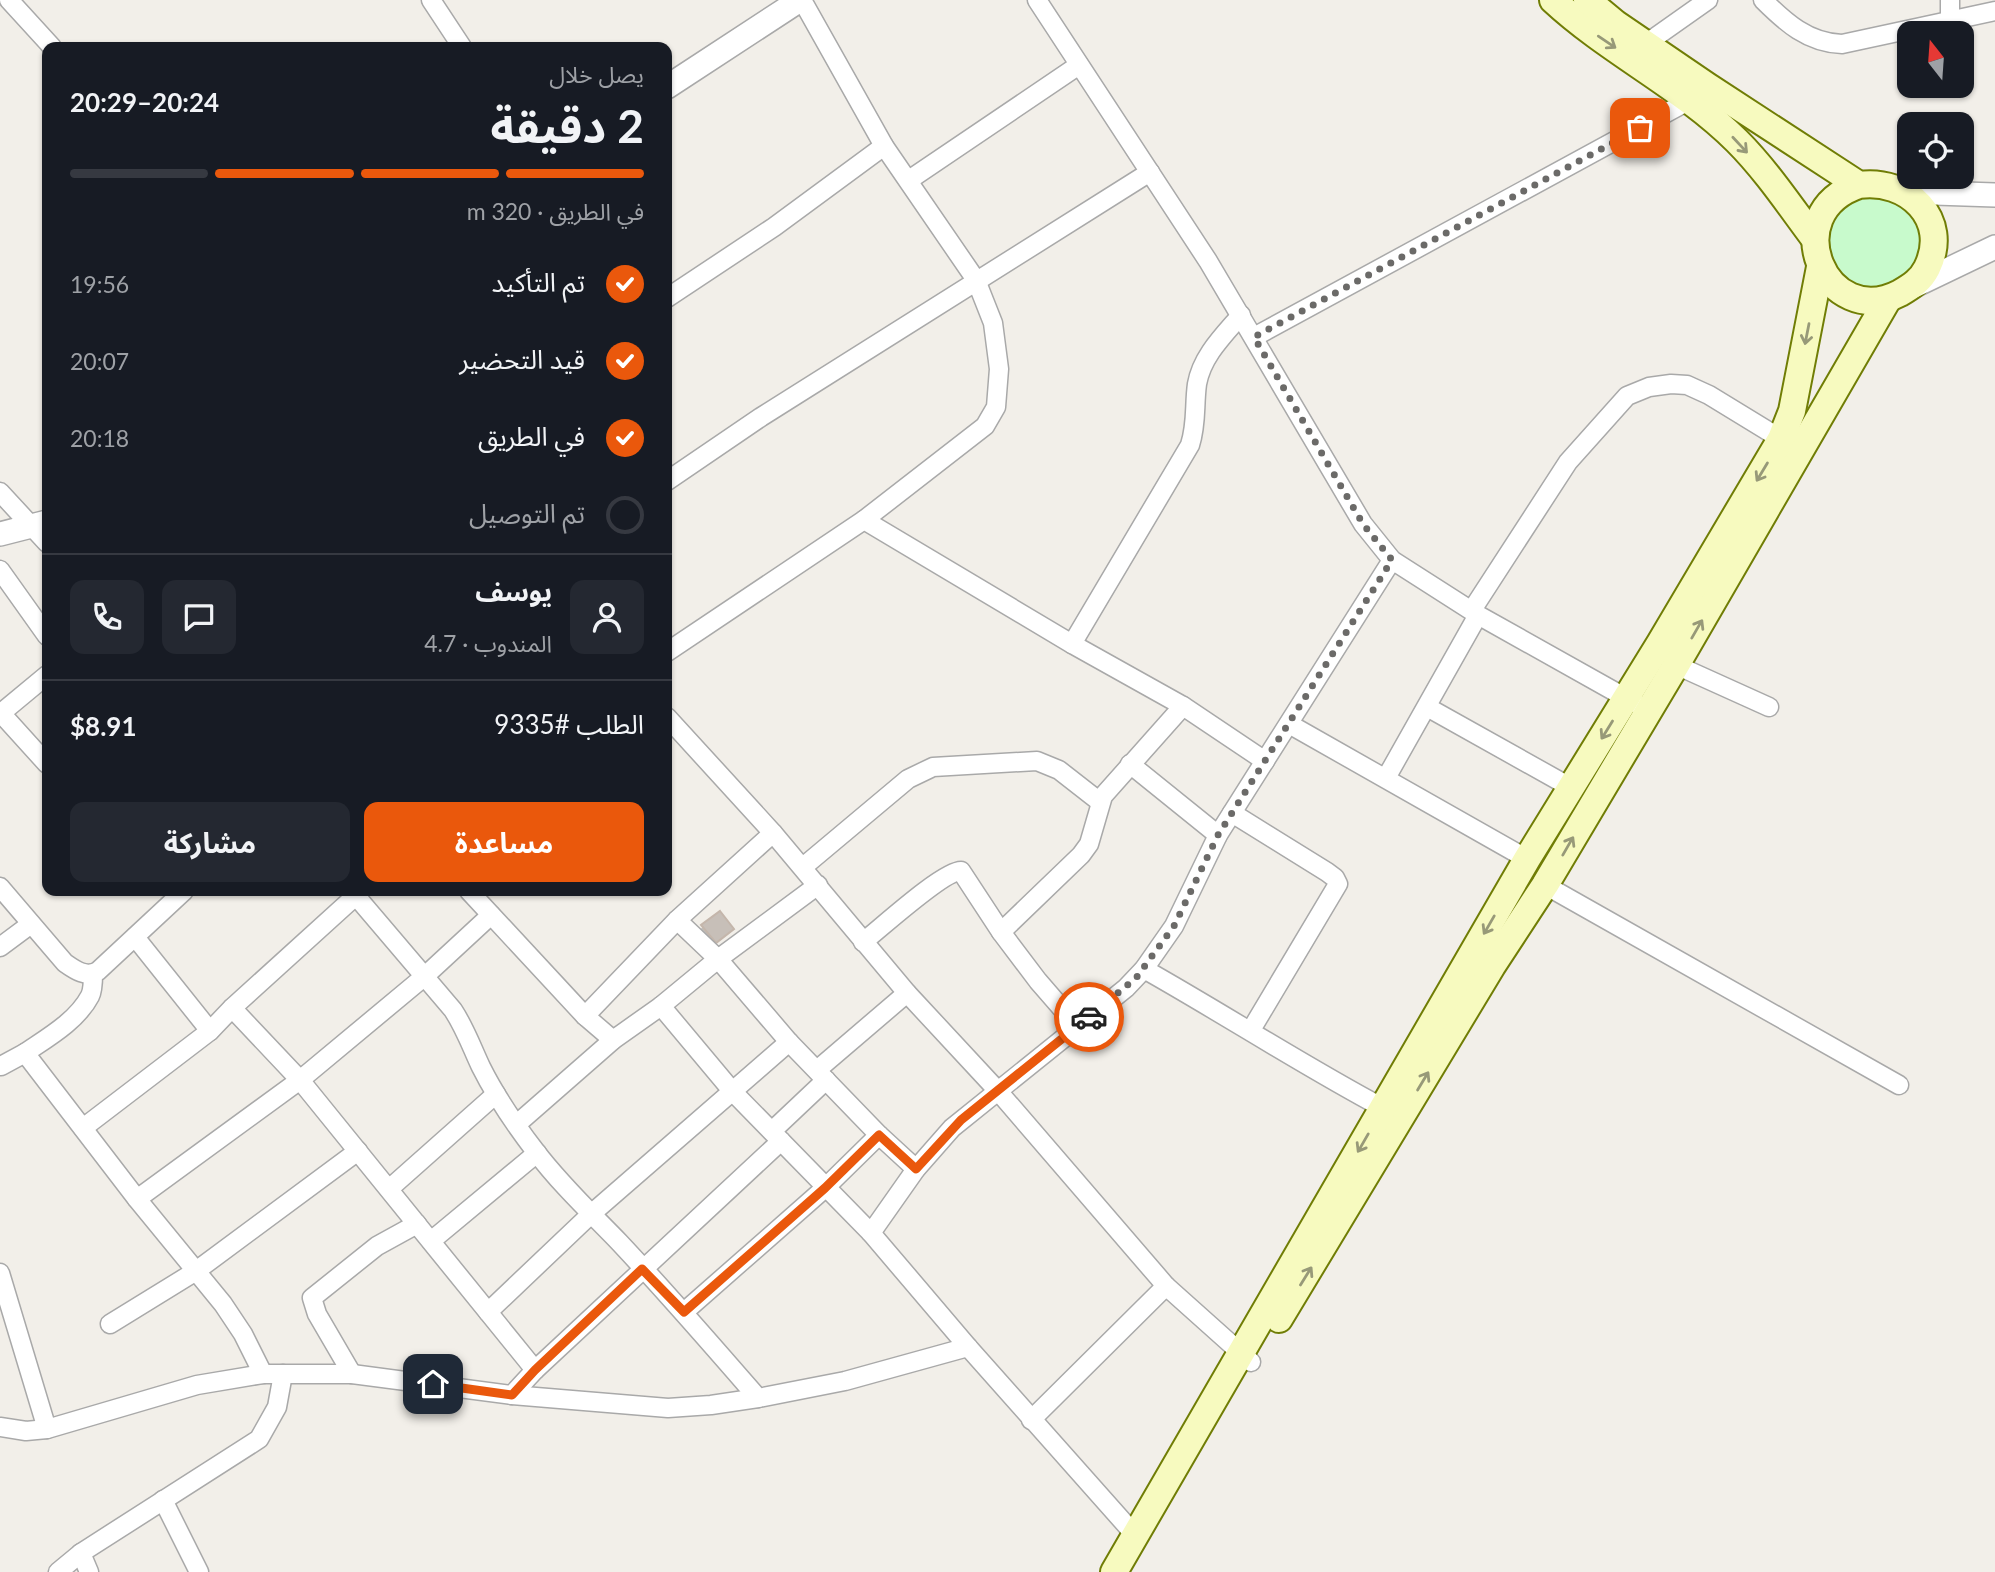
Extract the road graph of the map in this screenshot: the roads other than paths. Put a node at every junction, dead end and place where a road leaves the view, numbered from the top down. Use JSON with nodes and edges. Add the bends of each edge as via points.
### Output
{"nodes":[{"id":1,"x":9,"y":0,"type":"edge"},
{"id":2,"x":431,"y":0,"type":"edge"},
{"id":3,"x":801,"y":0,"type":"edge"},
{"id":4,"x":1037,"y":0,"type":"edge"},
{"id":5,"x":1553,"y":0,"type":"edge"},
{"id":6,"x":1587,"y":0,"type":"edge"},
{"id":7,"x":1763,"y":0,"type":"edge"},
{"id":8,"x":1950,"y":0,"type":"edge"},
{"id":9,"x":1702,"y":1,"type":"edge"},
{"id":10,"x":1995,"y":12,"type":"edge"},
{"id":11,"x":1950,"y":21,"type":"joint"},
{"id":12,"x":1897,"y":32,"type":"edge"},
{"id":13,"x":47,"y":42,"type":"edge"},
{"id":14,"x":459,"y":42,"type":"edge"},
{"id":15,"x":1647,"y":43,"type":"junction"},
{"id":16,"x":1079,"y":65,"type":"junction"},
{"id":17,"x":672,"y":84,"type":"edge"},
{"id":18,"x":1688,"y":101,"type":"junction"},
{"id":19,"x":884,"y":146,"type":"junction"},
{"id":20,"x":1150,"y":172,"type":"junction"},
{"id":21,"x":909,"y":180,"type":"junction"},
{"id":22,"x":1859,"y":185,"type":"junction"},
{"id":23,"x":1905,"y":192,"type":"junction"},
{"id":24,"x":1995,"y":195,"type":"edge"},
{"id":25,"x":1814,"y":238,"type":"junction"},
{"id":26,"x":1995,"y":247,"type":"edge"},
{"id":27,"x":1820,"y":267,"type":"junction"},
{"id":28,"x":976,"y":280,"type":"junction"},
{"id":29,"x":1914,"y":286,"type":"junction"},
{"id":30,"x":672,"y":295,"type":"edge"},
{"id":31,"x":1888,"y":299,"type":"junction"},
{"id":32,"x":1241,"y":315,"type":"junction"},
{"id":33,"x":1254,"y":337,"type":"junction"},
{"id":34,"x":1781,"y":439,"type":"junction"},
{"id":35,"x":672,"y":478,"type":"edge"},
{"id":36,"x":0,"y":492,"type":"edge"},
{"id":37,"x":864,"y":520,"type":"junction"},
{"id":38,"x":39,"y":524,"type":"edge"},
{"id":39,"x":0,"y":534,"type":"edge"},
{"id":40,"x":1392,"y":560,"type":"junction"},
{"id":41,"x":3,"y":580,"type":"edge"},
{"id":42,"x":1475,"y":612,"type":"junction"},
{"id":43,"x":42,"y":630,"type":"edge"},
{"id":44,"x":1072,"y":644,"type":"junction"},
{"id":45,"x":672,"y":649,"type":"edge"},
{"id":46,"x":1676,"y":665,"type":"junction"},
{"id":47,"x":42,"y":679,"type":"edge"},
{"id":48,"x":1637,"y":704,"type":"junction"},
{"id":49,"x":1184,"y":706,"type":"junction"},
{"id":50,"x":1427,"y":707,"type":"junction"},
{"id":51,"x":1769,"y":707,"type":"dead end"},
{"id":52,"x":0,"y":713,"type":"edge"},
{"id":53,"x":672,"y":722,"type":"edge"},
{"id":54,"x":1289,"y":724,"type":"junction"},
{"id":55,"x":42,"y":759,"type":"edge"},
{"id":56,"x":1265,"y":761,"type":"junction"},
{"id":57,"x":1130,"y":764,"type":"junction"},
{"id":58,"x":1386,"y":778,"type":"junction"},
{"id":59,"x":1570,"y":787,"type":"junction"},
{"id":60,"x":1100,"y":802,"type":"junction"},
{"id":61,"x":1232,"y":813,"type":"junction"},
{"id":62,"x":773,"y":833,"type":"junction"},
{"id":63,"x":1218,"y":835,"type":"junction"},
{"id":64,"x":1527,"y":859,"type":"junction"},
{"id":65,"x":803,"y":867,"type":"junction"},
{"id":66,"x":818,"y":885,"type":"junction"},
{"id":67,"x":1545,"y":885,"type":"junction"},
{"id":68,"x":0,"y":887,"type":"edge"},
{"id":69,"x":171,"y":896,"type":"edge"},
{"id":70,"x":355,"y":896,"type":"edge"},
{"id":71,"x":360,"y":896,"type":"edge"},
{"id":72,"x":474,"y":896,"type":"edge"},
{"id":73,"x":491,"y":915,"type":"junction"},
{"id":74,"x":677,"y":920,"type":"junction"},
{"id":75,"x":31,"y":924,"type":"junction"},
{"id":76,"x":1001,"y":932,"type":"junction"},
{"id":77,"x":135,"y":937,"type":"junction"},
{"id":78,"x":863,"y":942,"type":"junction"},
{"id":79,"x":0,"y":947,"type":"edge"},
{"id":80,"x":718,"y":959,"type":"junction"},
{"id":81,"x":1144,"y":969,"type":"junction"},
{"id":82,"x":93,"y":974,"type":"junction"},
{"id":83,"x":425,"y":976,"type":"junction"},
{"id":84,"x":907,"y":993,"type":"junction"},
{"id":85,"x":661,"y":1006,"type":"junction"},
{"id":86,"x":232,"y":1008,"type":"junction"},
{"id":87,"x":585,"y":1016,"type":"junction"},
{"id":88,"x":1077,"y":1026,"type":"junction"},
{"id":89,"x":1251,"y":1030,"type":"junction"},
{"id":90,"x":210,"y":1031,"type":"junction"},
{"id":91,"x":613,"y":1040,"type":"junction"},
{"id":92,"x":789,"y":1042,"type":"junction"},
{"id":93,"x":25,"y":1053,"type":"junction"},
{"id":94,"x":0,"y":1066,"type":"edge"},
{"id":95,"x":821,"y":1075,"type":"junction"},
{"id":96,"x":300,"y":1080,"type":"junction"},
{"id":97,"x":1899,"y":1085,"type":"dead end"},
{"id":98,"x":998,"y":1091,"type":"junction"},
{"id":99,"x":733,"y":1092,"type":"junction"},
{"id":100,"x":496,"y":1094,"type":"junction"},
{"id":101,"x":1383,"y":1108,"type":"junction"},
{"id":102,"x":517,"y":1124,"type":"junction"},
{"id":103,"x":83,"y":1128,"type":"junction"},
{"id":104,"x":879,"y":1135,"type":"junction"},
{"id":105,"x":777,"y":1136,"type":"junction"},
{"id":106,"x":358,"y":1151,"type":"junction"},
{"id":107,"x":537,"y":1153,"type":"junction"},
{"id":108,"x":916,"y":1169,"type":"junction"},
{"id":109,"x":825,"y":1188,"type":"junction"},
{"id":110,"x":389,"y":1189,"type":"junction"},
{"id":111,"x":137,"y":1199,"type":"junction"},
{"id":112,"x":590,"y":1214,"type":"junction"},
{"id":113,"x":417,"y":1224,"type":"junction"},
{"id":114,"x":871,"y":1233,"type":"junction"},
{"id":115,"x":431,"y":1241,"type":"junction"},
{"id":116,"x":642,"y":1269,"type":"junction"},
{"id":117,"x":196,"y":1270,"type":"junction"},
{"id":118,"x":0,"y":1273,"type":"edge"},
{"id":119,"x":1166,"y":1286,"type":"junction"},
{"id":120,"x":488,"y":1312,"type":"junction"},
{"id":121,"x":684,"y":1312,"type":"junction"},
{"id":122,"x":110,"y":1325,"type":"dead end"},
{"id":123,"x":968,"y":1347,"type":"junction"},
{"id":124,"x":1245,"y":1358,"type":"junction"},
{"id":125,"x":535,"y":1370,"type":"junction"},
{"id":126,"x":263,"y":1374,"type":"junction"},
{"id":127,"x":283,"y":1374,"type":"junction"},
{"id":128,"x":352,"y":1374,"type":"junction"},
{"id":129,"x":512,"y":1395,"type":"junction"},
{"id":130,"x":758,"y":1398,"type":"junction"},
{"id":131,"x":1031,"y":1420,"type":"junction"},
{"id":132,"x":0,"y":1427,"type":"edge"},
{"id":133,"x":47,"y":1429,"type":"junction"},
{"id":134,"x":163,"y":1500,"type":"junction"},
{"id":135,"x":1135,"y":1535,"type":"junction"},
{"id":136,"x":81,"y":1553,"type":"junction"},
{"id":137,"x":58,"y":1572,"type":"edge"},
{"id":138,"x":89,"y":1572,"type":"edge"},
{"id":139,"x":199,"y":1572,"type":"edge"},
{"id":140,"x":1114,"y":1572,"type":"edge"},
{"id":141,"x":1131,"y":1572,"type":"edge"}],
"edges":[{"from":1,"to":13,"type":"street"},
{"from":2,"to":14,"type":"street"},
{"from":3,"to":17,"type":"street"},
{"from":3,"to":19,"type":"street"},
{"from":4,"to":16,"type":"street"},
{"from":5,"to":18,"type":"main road","one_way":true},
{"from":6,"to":15,"type":"main road"},
{"from":7,"to":12,"type":"street","via":[[1787,23],[1832,44]]},
{"from":8,"to":11,"type":"street"},
{"from":9,"to":15,"type":"street"},
{"from":10,"to":11,"type":"street"},
{"from":15,"to":22,"type":"main road"},
{"from":16,"to":20,"type":"street"},
{"from":16,"to":21,"type":"street"},
{"from":18,"to":25,"type":"main road","one_way":true,"via":[[1738,142]]},
{"from":18,"to":33,"type":"street"},
{"from":19,"to":21,"type":"street"},
{"from":19,"to":30,"type":"street"},
{"from":20,"to":28,"type":"street"},
{"from":20,"to":32,"type":"street"},
{"from":21,"to":28,"type":"street"},
{"from":22,"to":23,"type":"main road","via":[[1883,184]]},
{"from":22,"to":25,"type":"main road","via":[[1828,204]]},
{"from":23,"to":24,"type":"street"},
{"from":23,"to":29,"type":"main road","via":[[1923,208],[1932,231],[1928,266]]},
{"from":25,"to":27,"type":"main road"},
{"from":26,"to":29,"type":"street"},
{"from":27,"to":31,"type":"main road","via":[[1848,295]]},
{"from":27,"to":34,"type":"main road","one_way":true,"via":[[1792,411]]},
{"from":28,"to":35,"type":"street"},
{"from":28,"to":37,"type":"street","via":[[993,323],[999,369],[996,407],[985,426]]},
{"from":29,"to":31,"type":"main road"},
{"from":46,"to":31,"type":"main road","one_way":true},
{"from":32,"to":33,"type":"street"},
{"from":32,"to":44,"type":"street","via":[[1213,347],[1200,374],[1191,445]]},
{"from":33,"to":40,"type":"street","via":[[1363,524]]},
{"from":34,"to":42,"type":"street","via":[[1687,385],[1649,387],[1627,396],[1568,462]]},
{"from":34,"to":48,"type":"main road","one_way":true},
{"from":36,"to":38,"type":"street"},
{"from":37,"to":44,"type":"street"},
{"from":37,"to":45,"type":"street"},
{"from":38,"to":39,"type":"street"},
{"from":40,"to":42,"type":"street"},
{"from":40,"to":54,"type":"street"},
{"from":41,"to":43,"type":"street"},
{"from":42,"to":48,"type":"street"},
{"from":42,"to":50,"type":"street"},
{"from":44,"to":49,"type":"street"},
{"from":46,"to":48,"type":"main road"},
{"from":46,"to":51,"type":"street"},
{"from":47,"to":52,"type":"street"},
{"from":48,"to":59,"type":"main road","one_way":true},
{"from":67,"to":48,"type":"main road","one_way":true},
{"from":49,"to":56,"type":"street"},
{"from":49,"to":57,"type":"street"},
{"from":50,"to":58,"type":"street"},
{"from":50,"to":59,"type":"street"},
{"from":52,"to":55,"type":"street"},
{"from":53,"to":62,"type":"street"},
{"from":54,"to":56,"type":"street"},
{"from":54,"to":58,"type":"street"},
{"from":56,"to":61,"type":"street"},
{"from":57,"to":60,"type":"street"},
{"from":57,"to":63,"type":"street"},
{"from":58,"to":64,"type":"street"},
{"from":59,"to":64,"type":"main road"},
{"from":60,"to":65,"type":"street","via":[[1059,770],[1037,761],[933,767],[908,779]]},
{"from":60,"to":76,"type":"street","via":[[1089,844],[1081,855]]},
{"from":61,"to":63,"type":"street"},
{"from":61,"to":89,"type":"street","via":[[1327,872],[1338,884]]},
{"from":62,"to":65,"type":"street"},
{"from":62,"to":74,"type":"street"},
{"from":63,"to":81,"type":"street","via":[[1174,926]]},
{"from":64,"to":101,"type":"main road","one_way":true},
{"from":65,"to":66,"type":"street"},
{"from":66,"to":78,"type":"street"},
{"from":66,"to":80,"type":"street"},
{"from":67,"to":97,"type":"street"},
{"from":124,"to":67,"type":"main road","one_way":true,"via":[[1307,1276]]},
{"from":68,"to":75,"type":"street"},
{"from":69,"to":77,"type":"street"},
{"from":70,"to":86,"type":"street"},
{"from":71,"to":83,"type":"street"},
{"from":72,"to":73,"type":"street"},
{"from":73,"to":83,"type":"street"},
{"from":73,"to":87,"type":"street"},
{"from":74,"to":80,"type":"street"},
{"from":74,"to":87,"type":"street"},
{"from":75,"to":79,"type":"street"},
{"from":75,"to":82,"type":"street","via":[[65,964]]},
{"from":76,"to":78,"type":"street","via":[[960,870],[931,887]]},
{"from":76,"to":88,"type":"street"},
{"from":77,"to":82,"type":"street"},
{"from":77,"to":90,"type":"street"},
{"from":78,"to":84,"type":"street"},
{"from":80,"to":85,"type":"street"},
{"from":80,"to":92,"type":"street"},
{"from":81,"to":88,"type":"street"},
{"from":81,"to":89,"type":"street"},
{"from":82,"to":93,"type":"street","via":[[92,992],[84,1004],[57,1031]]},
{"from":83,"to":96,"type":"street"},
{"from":83,"to":100,"type":"street","via":[[463,1025]]},
{"from":84,"to":95,"type":"street"},
{"from":84,"to":98,"type":"street"},
{"from":85,"to":91,"type":"street"},
{"from":85,"to":99,"type":"street"},
{"from":86,"to":90,"type":"street"},
{"from":86,"to":96,"type":"street"},
{"from":87,"to":91,"type":"street"},
{"from":88,"to":98,"type":"street"},
{"from":89,"to":101,"type":"street"},
{"from":90,"to":103,"type":"street"},
{"from":91,"to":102,"type":"street"},
{"from":92,"to":95,"type":"street"},
{"from":92,"to":99,"type":"street"},
{"from":93,"to":94,"type":"street"},
{"from":93,"to":103,"type":"street"},
{"from":95,"to":104,"type":"street"},
{"from":95,"to":105,"type":"street"},
{"from":96,"to":106,"type":"street"},
{"from":96,"to":111,"type":"street"},
{"from":98,"to":108,"type":"street","via":[[952,1128]]},
{"from":98,"to":119,"type":"street"},
{"from":99,"to":105,"type":"street"},
{"from":99,"to":112,"type":"street"},
{"from":100,"to":102,"type":"street"},
{"from":100,"to":110,"type":"street"},
{"from":101,"to":124,"type":"main road","one_way":true},
{"from":102,"to":107,"type":"street"},
{"from":103,"to":111,"type":"street"},
{"from":104,"to":108,"type":"street"},
{"from":104,"to":109,"type":"street"},
{"from":105,"to":109,"type":"street"},
{"from":105,"to":116,"type":"street"},
{"from":106,"to":110,"type":"street"},
{"from":106,"to":117,"type":"street"},
{"from":107,"to":112,"type":"street"},
{"from":107,"to":115,"type":"street"},
{"from":108,"to":114,"type":"street"},
{"from":109,"to":114,"type":"street"},
{"from":109,"to":121,"type":"street"},
{"from":110,"to":113,"type":"street"},
{"from":111,"to":117,"type":"street"},
{"from":112,"to":116,"type":"street"},
{"from":112,"to":120,"type":"street"},
{"from":113,"to":115,"type":"street"},
{"from":113,"to":128,"type":"street","via":[[377,1246],[312,1298]]},
{"from":114,"to":123,"type":"street"},
{"from":115,"to":120,"type":"street"},
{"from":116,"to":121,"type":"street"},
{"from":116,"to":125,"type":"street"},
{"from":117,"to":122,"type":"street"},
{"from":117,"to":126,"type":"street","via":[[243,1334]]},
{"from":118,"to":133,"type":"street"},
{"from":119,"to":124,"type":"street"},
{"from":119,"to":131,"type":"street"},
{"from":120,"to":125,"type":"street"},
{"from":121,"to":130,"type":"street"},
{"from":123,"to":130,"type":"street","via":[[845,1381]]},
{"from":123,"to":131,"type":"street"},
{"from":124,"to":135,"type":"main road"},
{"from":124,"to":141,"type":"main road"},
{"from":125,"to":129,"type":"street"},
{"from":126,"to":127,"type":"street"},
{"from":126,"to":133,"type":"street","via":[[197,1385]]},
{"from":127,"to":128,"type":"street"},
{"from":127,"to":134,"type":"street","via":[[277,1407],[259,1439]]},
{"from":128,"to":129,"type":"street"},
{"from":129,"to":130,"type":"street","via":[[668,1408]]},
{"from":131,"to":135,"type":"street"},
{"from":132,"to":133,"type":"street"},
{"from":134,"to":136,"type":"street"},
{"from":134,"to":139,"type":"street"},
{"from":135,"to":140,"type":"main road"},
{"from":136,"to":137,"type":"street"},
{"from":136,"to":138,"type":"street"}]}
